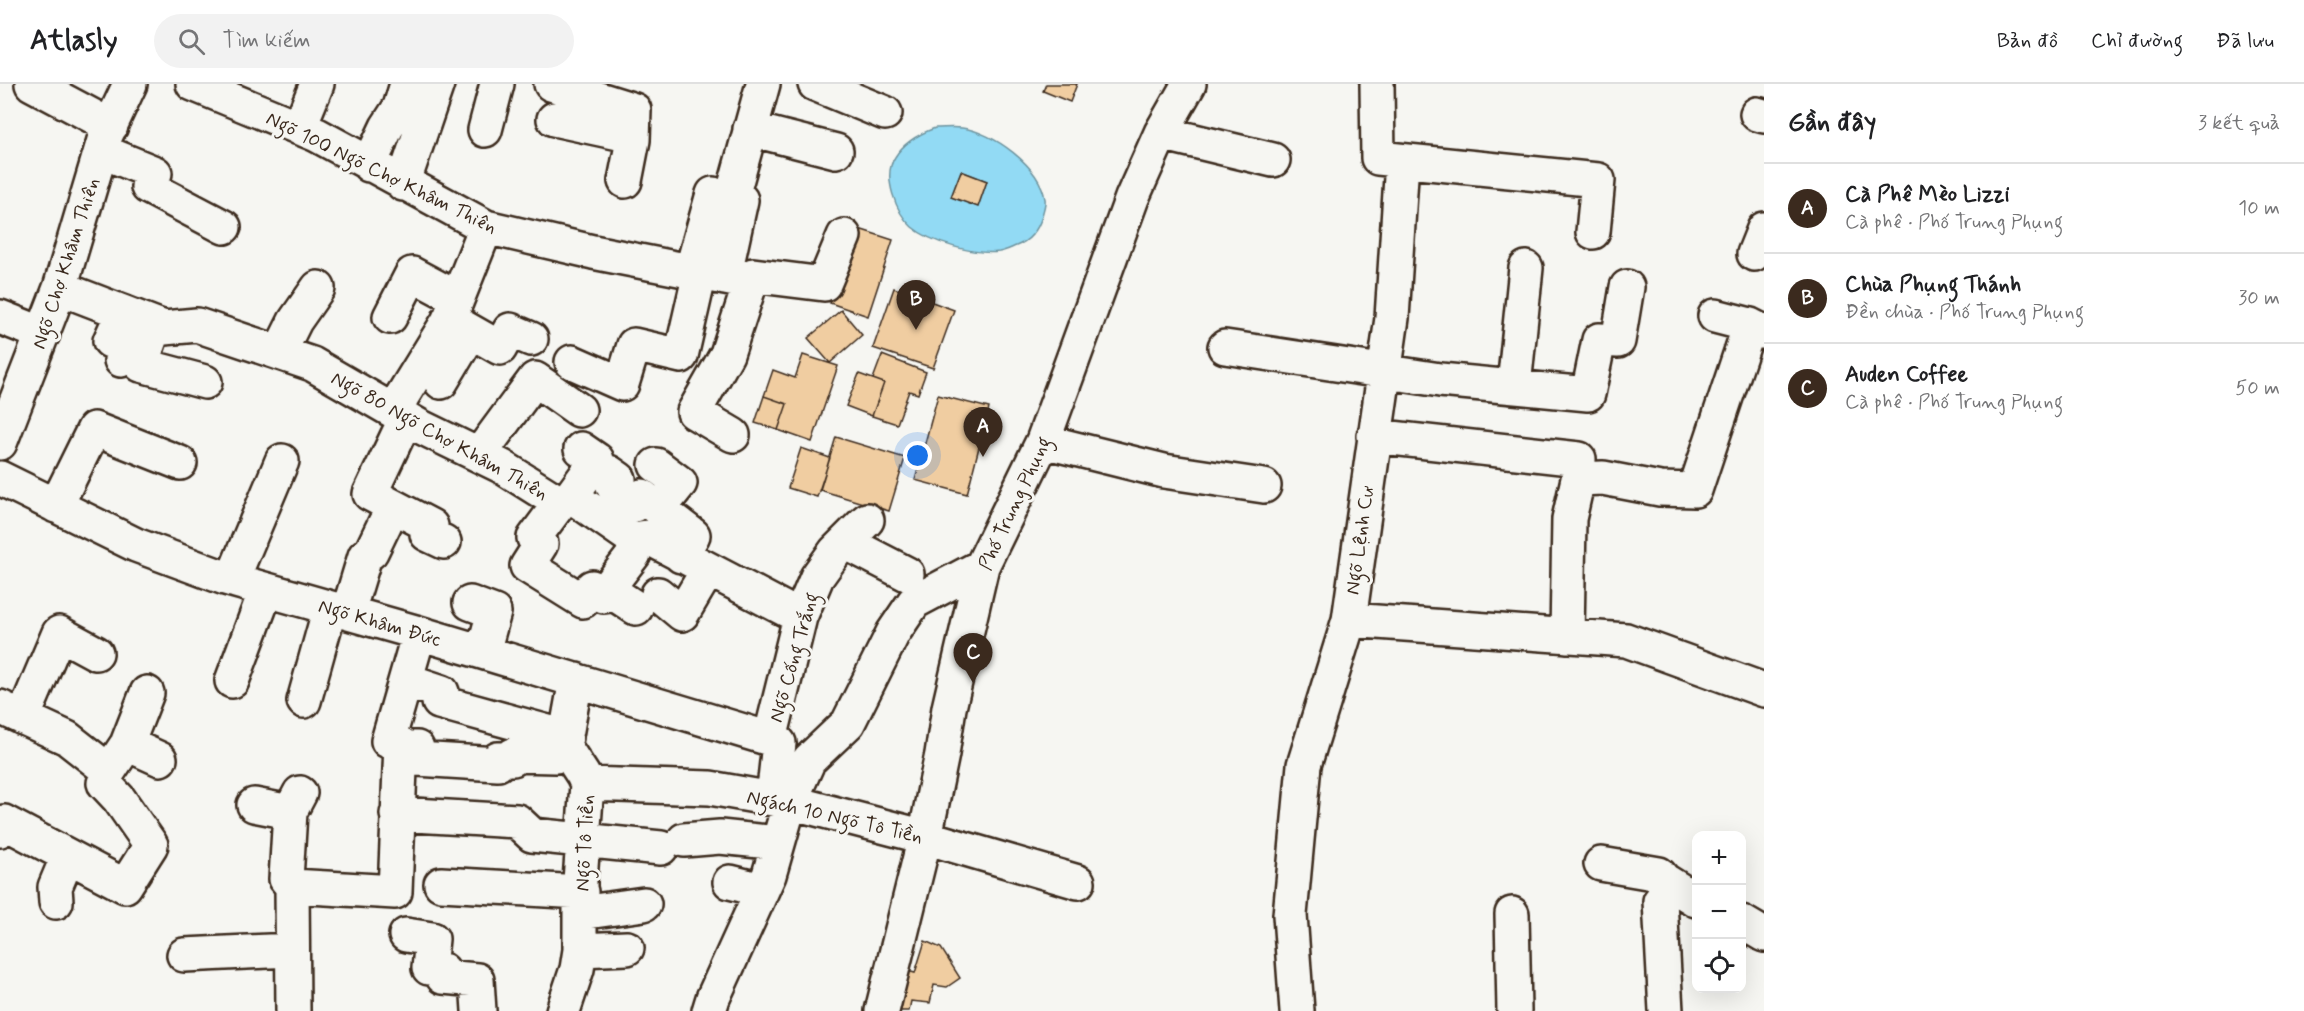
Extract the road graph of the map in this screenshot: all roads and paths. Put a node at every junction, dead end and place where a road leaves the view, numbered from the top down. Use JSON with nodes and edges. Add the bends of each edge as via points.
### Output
{"nodes":[{"id":1,"x":32,"y":84,"type":"edge"},
{"id":2,"x":130,"y":84,"type":"edge"},
{"id":3,"x":193,"y":84,"type":"edge"},
{"id":4,"x":317,"y":84,"type":"edge"},
{"id":5,"x":406,"y":84,"type":"edge"},
{"id":6,"x":436,"y":84,"type":"edge"},
{"id":7,"x":497,"y":84,"type":"edge"},
{"id":8,"x":551,"y":84,"type":"edge"},
{"id":9,"x":763,"y":84,"type":"edge"},
{"id":10,"x":815,"y":84,"type":"edge"},
{"id":11,"x":1189,"y":84,"type":"edge"},
{"id":12,"x":1377,"y":84,"type":"edge"},
{"id":13,"x":637,"y":110,"type":"edge"},
{"id":14,"x":885,"y":113,"type":"dead end"},
{"id":15,"x":299,"y":128,"type":"junction"},
{"id":16,"x":750,"y":129,"type":"junction"},
{"id":17,"x":485,"y":130,"type":"dead end"},
{"id":18,"x":1161,"y":133,"type":"junction"},
{"id":19,"x":106,"y":138,"type":"junction"},
{"id":20,"x":836,"y":151,"type":"dead end"},
{"id":21,"x":1273,"y":160,"type":"dead end"},
{"id":22,"x":1402,"y":161,"type":"junction"},
{"id":23,"x":369,"y":165,"type":"junction"},
{"id":24,"x":625,"y":181,"type":"dead end"},
{"id":25,"x":403,"y":184,"type":"junction"},
{"id":26,"x":713,"y":194,"type":"dead end"},
{"id":27,"x":486,"y":227,"type":"junction"},
{"id":28,"x":224,"y":228,"type":"dead end"},
{"id":29,"x":1593,"y":232,"type":"dead end"},
{"id":30,"x":844,"y":236,"type":"dead end"},
{"id":31,"x":1526,"y":268,"type":"dead end"},
{"id":32,"x":717,"y":276,"type":"junction"},
{"id":33,"x":1627,"y":286,"type":"dead end"},
{"id":34,"x":60,"y":288,"type":"junction"},
{"id":35,"x":318,"y":288,"type":"dead end"},
{"id":36,"x":123,"y":312,"type":"junction"},
{"id":37,"x":459,"y":316,"type":"junction"},
{"id":38,"x":1715,"y":316,"type":"dead end"},
{"id":39,"x":0,"y":317,"type":"edge"},
{"id":40,"x":390,"y":317,"type":"dead end"},
{"id":41,"x":155,"y":325,"type":"junction"},
{"id":42,"x":1757,"y":329,"type":"edge"},
{"id":43,"x":43,"y":334,"type":"junction"},
{"id":44,"x":531,"y":339,"type":"dead end"},
{"id":45,"x":1226,"y":347,"type":"dead end"},
{"id":46,"x":279,"y":353,"type":"junction"},
{"id":47,"x":120,"y":360,"type":"dead end"},
{"id":48,"x":572,"y":362,"type":"dead end"},
{"id":49,"x":1384,"y":370,"type":"junction"},
{"id":50,"x":205,"y":382,"type":"dead end"},
{"id":51,"x":441,"y":382,"type":"dead end"},
{"id":52,"x":1514,"y":386,"type":"junction"},
{"id":53,"x":579,"y":410,"type":"dead end"},
{"id":54,"x":399,"y":415,"type":"junction"},
{"id":55,"x":733,"y":435,"type":"dead end"},
{"id":56,"x":1374,"y":436,"type":"junction"},
{"id":57,"x":1043,"y":441,"type":"junction"},
{"id":58,"x":0,"y":443,"type":"edge"},
{"id":59,"x":581,"y":449,"type":"dead end"},
{"id":60,"x":479,"y":455,"type":"junction"},
{"id":61,"x":282,"y":461,"type":"dead end"},
{"id":62,"x":180,"y":464,"type":"dead end"},
{"id":63,"x":656,"y":465,"type":"dead end"},
{"id":64,"x":609,"y":472,"type":"dead end"},
{"id":65,"x":0,"y":478,"type":"edge"},
{"id":66,"x":1578,"y":479,"type":"junction"},
{"id":67,"x":1264,"y":486,"type":"dead end"},
{"id":68,"x":566,"y":499,"type":"junction"},
{"id":69,"x":56,"y":506,"type":"junction"},
{"id":70,"x":659,"y":509,"type":"junction"},
{"id":71,"x":867,"y":520,"type":"dead end"},
{"id":72,"x":385,"y":523,"type":"dead end"},
{"id":73,"x":633,"y":539,"type":"junction"},
{"id":74,"x":444,"y":542,"type":"dead end"},
{"id":75,"x":844,"y":542,"type":"junction"},
{"id":76,"x":694,"y":563,"type":"junction"},
{"id":77,"x":982,"y":566,"type":"junction"},
{"id":78,"x":907,"y":574,"type":"dead end"},
{"id":79,"x":232,"y":580,"type":"junction"},
{"id":80,"x":266,"y":590,"type":"junction"},
{"id":81,"x":609,"y":590,"type":"junction"},
{"id":82,"x":470,"y":603,"type":"dead end"},
{"id":83,"x":339,"y":610,"type":"junction"},
{"id":84,"x":800,"y":617,"type":"junction"},
{"id":85,"x":1348,"y":620,"type":"junction"},
{"id":86,"x":419,"y":633,"type":"junction"},
{"id":87,"x":1567,"y":636,"type":"junction"},
{"id":88,"x":96,"y":652,"type":"dead end"},
{"id":89,"x":483,"y":652,"type":"junction"},
{"id":90,"x":406,"y":680,"type":"junction"},
{"id":91,"x":576,"y":680,"type":"junction"},
{"id":92,"x":232,"y":681,"type":"dead end"},
{"id":93,"x":1764,"y":690,"type":"edge"},
{"id":94,"x":147,"y":693,"type":"dead end"},
{"id":95,"x":304,"y":701,"type":"dead end"},
{"id":96,"x":11,"y":712,"type":"edge"},
{"id":97,"x":770,"y":739,"type":"junction"},
{"id":98,"x":565,"y":742,"type":"junction"},
{"id":99,"x":127,"y":744,"type":"junction"},
{"id":100,"x":401,"y":748,"type":"junction"},
{"id":101,"x":160,"y":759,"type":"dead end"},
{"id":102,"x":109,"y":771,"type":"junction"},
{"id":103,"x":587,"y":784,"type":"junction"},
{"id":104,"x":790,"y":802,"type":"junction"},
{"id":105,"x":254,"y":805,"type":"dead end"},
{"id":106,"x":397,"y":814,"type":"junction"},
{"id":107,"x":0,"y":830,"type":"edge"},
{"id":108,"x":925,"y":837,"type":"junction"},
{"id":109,"x":583,"y":839,"type":"junction"},
{"id":110,"x":778,"y":843,"type":"junction"},
{"id":111,"x":68,"y":856,"type":"junction"},
{"id":112,"x":1601,"y":864,"type":"dead end"},
{"id":113,"x":730,"y":882,"type":"dead end"},
{"id":114,"x":1078,"y":882,"type":"dead end"},
{"id":115,"x":441,"y":884,"type":"dead end"},
{"id":116,"x":292,"y":886,"type":"junction"},
{"id":117,"x":762,"y":890,"type":"junction"},
{"id":118,"x":1692,"y":898,"type":"edge"},
{"id":119,"x":1660,"y":901,"type":"dead end"},
{"id":120,"x":56,"y":902,"type":"dead end"},
{"id":121,"x":580,"y":902,"type":"junction"},
{"id":122,"x":644,"y":904,"type":"dead end"},
{"id":123,"x":1512,"y":914,"type":"dead end"},
{"id":124,"x":1746,"y":924,"type":"edge"},
{"id":125,"x":406,"y":935,"type":"dead end"},
{"id":126,"x":1764,"y":935,"type":"edge"},
{"id":127,"x":627,"y":948,"type":"dead end"},
{"id":128,"x":580,"y":950,"type":"junction"},
{"id":129,"x":292,"y":951,"type":"junction"},
{"id":130,"x":184,"y":955,"type":"dead end"},
{"id":131,"x":292,"y":1011,"type":"edge"},
{"id":132,"x":479,"y":1011,"type":"edge"},
{"id":133,"x":563,"y":1011,"type":"edge"},
{"id":134,"x":709,"y":1011,"type":"edge"},
{"id":135,"x":882,"y":1011,"type":"edge"},
{"id":136,"x":1297,"y":1011,"type":"edge"},
{"id":137,"x":1514,"y":1011,"type":"edge"},
{"id":138,"x":1666,"y":1011,"type":"edge"}],
"edges":[{"from":1,"to":19,"type":"street"},
{"from":2,"to":19,"type":"street","name":"Ngõ Chợ Khâm Thiên"},
{"from":3,"to":15,"type":"street","name":"Ngõ 100 Ngõ Chợ Khâm Thiên"},
{"from":4,"to":15,"type":"street"},
{"from":5,"to":23,"type":"street","via":[[400,107]]},
{"from":6,"to":25,"type":"street"},
{"from":7,"to":17,"type":"street"},
{"from":8,"to":13,"type":"street","via":[[570,112]]},
{"from":9,"to":16,"type":"street"},
{"from":10,"to":14,"type":"street"},
{"from":11,"to":18,"type":"street","name":"Phố Trung Phụng"},
{"from":12,"to":22,"type":"street","via":[[1378,158]]},
{"from":13,"to":24,"type":"street"},
{"from":15,"to":23,"type":"street","name":"Ngõ 100 Ngõ Chợ Khâm Thiên"},
{"from":16,"to":20,"type":"street"},
{"from":16,"to":32,"type":"street","via":[[732,197],[741,200]]},
{"from":18,"to":21,"type":"street"},
{"from":18,"to":57,"type":"street","name":"Phố Trung Phụng","via":[[1121,227]]},
{"from":19,"to":28,"type":"street","via":[[155,173],[148,187]]},
{"from":19,"to":34,"type":"street","name":"Ngõ Chợ Khâm Thiên"},
{"from":22,"to":29,"type":"street","via":[[1599,167]]},
{"from":22,"to":49,"type":"street","name":"Ngõ Lệnh Cư","via":[[1392,318]]},
{"from":23,"to":25,"type":"street","name":"Ngõ 100 Ngõ Chợ Khâm Thiên"},
{"from":25,"to":27,"type":"street","name":"Ngõ 100 Ngõ Chợ Khâm Thiên"},
{"from":26,"to":32,"type":"street"},
{"from":27,"to":32,"type":"street","name":"Ngõ 100 Ngõ Chợ Khâm Thiên"},
{"from":27,"to":37,"type":"street"},
{"from":30,"to":32,"type":"street","via":[[825,284],[753,275]]},
{"from":31,"to":52,"type":"street"},
{"from":32,"to":48,"type":"street","via":[[681,356],[634,345],[622,384]]},
{"from":32,"to":55,"type":"street","via":[[727,354],[694,412]]},
{"from":33,"to":52,"type":"street","via":[[1618,341],[1599,340],[1588,394]]},
{"from":34,"to":36,"type":"street","name":"Ngõ 80 Ngõ Chợ Khâm Thiên"},
{"from":34,"to":43,"type":"street","name":"Ngõ Chợ Khâm Thiên"},
{"from":35,"to":46,"type":"street"},
{"from":36,"to":41,"type":"street","name":"Ngõ 80 Ngõ Chợ Khâm Thiên"},
{"from":36,"to":47,"type":"street","via":[[110,341],[124,347]]},
{"from":37,"to":40,"type":"street","via":[[412,274]]},
{"from":37,"to":44,"type":"street","via":[[500,348],[510,330]]},
{"from":37,"to":51,"type":"street"},
{"from":37,"to":54,"type":"street"},
{"from":38,"to":42,"type":"street"},
{"from":39,"to":43,"type":"street"},
{"from":41,"to":46,"type":"street","name":"Ngõ 80 Ngõ Chợ Khâm Thiên","via":[[197,325]]},
{"from":41,"to":50,"type":"street","via":[[141,365]]},
{"from":42,"to":66,"type":"street","via":[[1695,490],[1660,489],[1603,478]]},
{"from":43,"to":58,"type":"street","name":"Ngõ Chợ Khâm Thiên"},
{"from":45,"to":49,"type":"street"},
{"from":46,"to":54,"type":"street","name":"Ngõ 80 Ngõ Chợ Khâm Thiên","via":[[312,364]]},
{"from":49,"to":52,"type":"street","via":[[1440,380]]},
{"from":49,"to":56,"type":"street","name":"Ngõ Lệnh Cư"},
{"from":53,"to":60,"type":"street","via":[[535,379]]},
{"from":54,"to":60,"type":"street","name":"Ngõ 80 Ngõ Chợ Khâm Thiên"},
{"from":54,"to":74,"type":"street","via":[[370,495],[431,526],[427,534]]},
{"from":56,"to":66,"type":"street","via":[[1579,459]]},
{"from":56,"to":85,"type":"street","name":"Ngõ Lệnh Cư"},
{"from":57,"to":67,"type":"street","via":[[1164,471]]},
{"from":57,"to":77,"type":"street","name":"Phố Trung Phụng"},
{"from":59,"to":68,"type":"street","via":[[597,460]]},
{"from":60,"to":68,"type":"street","name":"Ngõ 80 Ngõ Chợ Khâm Thiên"},
{"from":61,"to":79,"type":"street"},
{"from":62,"to":69,"type":"street","via":[[94,429]]},
{"from":63,"to":70,"type":"street","via":[[680,483]]},
{"from":64,"to":70,"type":"street","via":[[619,479],[613,486],[634,505],[642,496]]},
{"from":65,"to":69,"type":"street","name":"Ngõ Khâm Đức"},
{"from":66,"to":87,"type":"street","via":[[1569,519]]},
{"from":68,"to":73,"type":"street","name":"Ngõ 80 Ngõ Chợ Khâm Thiên"},
{"from":68,"to":81,"type":"street","via":[[534,538],[541,544],[527,566],[584,601],[592,587],[604,596]]},
{"from":69,"to":79,"type":"street","name":"Ngõ Khâm Đức","via":[[136,545]]},
{"from":70,"to":76,"type":"street","via":[[693,535]]},
{"from":71,"to":75,"type":"street","name":"Ngõ Cống Trắng"},
{"from":72,"to":83,"type":"street"},
{"from":73,"to":76,"type":"street","name":"Ngõ 80 Ngõ Chợ Khâm Thiên","via":[[647,537]]},
{"from":73,"to":81,"type":"street","via":[[634,554]]},
{"from":75,"to":78,"type":"street"},
{"from":75,"to":84,"type":"street","name":"Ngõ Cống Trắng","via":[[817,577]]},
{"from":76,"to":81,"type":"street","via":[[682,614]]},
{"from":76,"to":84,"type":"street","name":"Ngõ 80 Ngõ Chợ Khâm Thiên"},
{"from":77,"to":104,"type":"street","via":[[914,602],[893,633],[848,723],[809,760]]},
{"from":77,"to":108,"type":"street","name":"Phố Trung Phụng","via":[[949,708]]},
{"from":79,"to":80,"type":"street","name":"Ngõ Khâm Đức"},
{"from":80,"to":83,"type":"street","name":"Ngõ Khâm Đức"},
{"from":80,"to":92,"type":"street"},
{"from":82,"to":89,"type":"street","via":[[494,612]]},
{"from":83,"to":86,"type":"street","name":"Ngõ Khâm Đức"},
{"from":83,"to":95,"type":"street"},
{"from":84,"to":97,"type":"street","name":"Ngõ Cống Trắng"},
{"from":85,"to":87,"type":"street"},
{"from":85,"to":136,"type":"street","name":"Ngõ Lệnh Cư","via":[[1304,765],[1290,915]]},
{"from":86,"to":89,"type":"street","name":"Ngõ Khâm Đức"},
{"from":86,"to":90,"type":"street"},
{"from":87,"to":93,"type":"street","via":[[1626,640]]},
{"from":88,"to":96,"type":"street","via":[[59,633]]},
{"from":89,"to":91,"type":"street","name":"Ngõ Khâm Đức"},
{"from":90,"to":98,"type":"street","via":[[442,692],[439,702]]},
{"from":90,"to":100,"type":"street","via":[[388,741],[401,744]]},
{"from":91,"to":97,"type":"street","name":"Ngõ Khâm Đức"},
{"from":91,"to":98,"type":"street"},
{"from":94,"to":99,"type":"street"},
{"from":96,"to":102,"type":"street","via":[[67,738]]},
{"from":97,"to":104,"type":"street","name":"Ngõ Cống Trắng","via":[[779,743],[774,789]]},
{"from":98,"to":100,"type":"street","via":[[556,756],[513,755],[513,759],[498,759],[498,764],[417,759],[417,748]]},
{"from":98,"to":103,"type":"street","name":"Ngõ Tô Tiền"},
{"from":99,"to":101,"type":"street"},
{"from":99,"to":102,"type":"street"},
{"from":100,"to":106,"type":"street"},
{"from":102,"to":111,"type":"street","via":[[104,783],[150,845],[132,893]]},
{"from":103,"to":104,"type":"street","name":"Ngách 10 Ngõ Tô Tiền","via":[[710,788]]},
{"from":103,"to":109,"type":"street","name":"Ngõ Tô Tiền"},
{"from":104,"to":108,"type":"street","name":"Ngách 10 Ngõ Tô Tiền"},
{"from":104,"to":110,"type":"street"},
{"from":105,"to":116,"type":"street","via":[[295,802],[286,879]]},
{"from":106,"to":109,"type":"street","via":[[518,821],[532,835]]},
{"from":106,"to":116,"type":"street","via":[[395,892]]},
{"from":107,"to":111,"type":"street","via":[[4,822]]},
{"from":108,"to":114,"type":"street","name":"Ngách 10 Ngõ Tô Tiền"},
{"from":108,"to":135,"type":"street","name":"Phố Trung Phụng"},
{"from":109,"to":110,"type":"street","via":[[672,844],[720,837]]},
{"from":109,"to":121,"type":"street","name":"Ngõ Tô Tiền"},
{"from":110,"to":117,"type":"street"},
{"from":111,"to":120,"type":"street","via":[[55,887]]},
{"from":112,"to":118,"type":"street","via":[[1659,874]]},
{"from":113,"to":117,"type":"street"},
{"from":115,"to":121,"type":"street"},
{"from":116,"to":129,"type":"street"},
{"from":117,"to":134,"type":"street"},
{"from":119,"to":138,"type":"street"},
{"from":121,"to":122,"type":"street"},
{"from":121,"to":128,"type":"street","name":"Ngõ Tô Tiền"},
{"from":123,"to":137,"type":"street"},
{"from":124,"to":126,"type":"street"},
{"from":125,"to":132,"type":"street","via":[[432,939],[429,968],[443,970],[442,976],[477,980]]},
{"from":127,"to":128,"type":"street"},
{"from":128,"to":133,"type":"street","name":"Ngõ Tô Tiền"},
{"from":129,"to":130,"type":"street"},
{"from":129,"to":131,"type":"street"}]}
